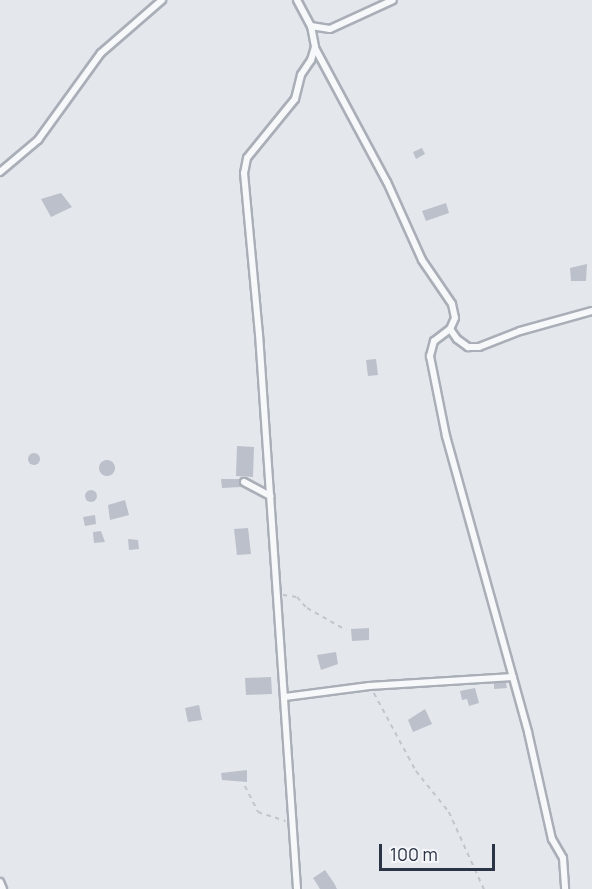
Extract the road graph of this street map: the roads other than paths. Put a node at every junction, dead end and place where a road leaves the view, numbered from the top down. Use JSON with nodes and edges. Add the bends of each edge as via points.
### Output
{"nodes":[{"id":1,"x":162,"y":0,"type":"edge"},
{"id":2,"x":297,"y":0,"type":"edge"},
{"id":3,"x":393,"y":0,"type":"edge"},
{"id":4,"x":310,"y":26,"type":"junction"},
{"id":5,"x":315,"y":47,"type":"junction"},
{"id":6,"x":0,"y":172,"type":"edge"},
{"id":7,"x":592,"y":311,"type":"edge"},
{"id":8,"x":450,"y":329,"type":"junction"},
{"id":9,"x":244,"y":482,"type":"dead end"},
{"id":10,"x":270,"y":496,"type":"junction"},
{"id":11,"x":513,"y":677,"type":"junction"},
{"id":12,"x":285,"y":697,"type":"junction"},
{"id":13,"x":0,"y":882,"type":"edge"},
{"id":14,"x":2,"y":889,"type":"edge"},
{"id":15,"x":297,"y":889,"type":"edge"},
{"id":16,"x":565,"y":889,"type":"edge"}],
"edges":[{"from":1,"to":6,"type":"street","via":[[101,53],[38,140]]},
{"from":2,"to":4,"type":"street"},
{"from":3,"to":4,"type":"street","via":[[330,29]]},
{"from":4,"to":5,"type":"street"},
{"from":5,"to":8,"type":"street","via":[[387,182],[422,260],[452,304],[454,318]]},
{"from":5,"to":10,"type":"street","via":[[295,99],[247,158],[244,173]]},
{"from":7,"to":8,"type":"street","via":[[473,348]]},
{"from":8,"to":11,"type":"street","via":[[434,341],[430,356],[446,436]]},
{"from":9,"to":10,"type":"street"},
{"from":10,"to":12,"type":"street"},
{"from":11,"to":12,"type":"street","via":[[369,686]]},
{"from":11,"to":16,"type":"street","via":[[552,838],[563,858]]},
{"from":12,"to":15,"type":"street"},
{"from":13,"to":14,"type":"street"}]}
